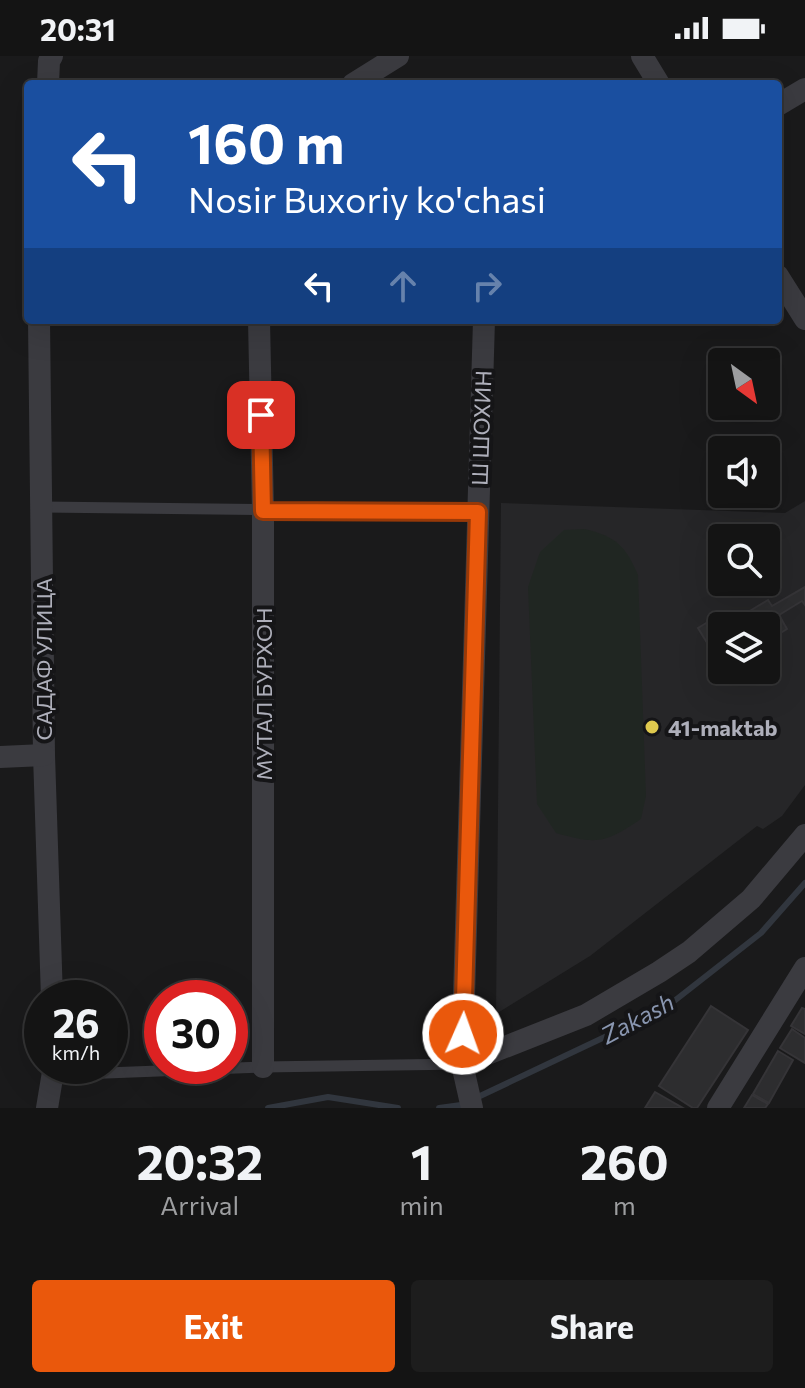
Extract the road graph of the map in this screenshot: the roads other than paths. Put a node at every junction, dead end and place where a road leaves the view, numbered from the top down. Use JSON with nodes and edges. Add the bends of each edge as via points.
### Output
{"nodes":[{"id":1,"x":52,"y":56,"type":"edge"},
{"id":2,"x":398,"y":56,"type":"edge"},
{"id":3,"x":642,"y":56,"type":"edge"},
{"id":4,"x":48,"y":80,"type":"edge"},
{"id":5,"x":359,"y":80,"type":"edge"},
{"id":6,"x":657,"y":80,"type":"edge"},
{"id":7,"x":805,"y":89,"type":"edge"},
{"id":8,"x":782,"y":103,"type":"edge"},
{"id":9,"x":782,"y":282,"type":"edge"},
{"id":10,"x":805,"y":319,"type":"edge"},
{"id":11,"x":39,"y":324,"type":"edge"},
{"id":12,"x":259,"y":324,"type":"edge"},
{"id":13,"x":484,"y":324,"type":"edge"},
{"id":14,"x":43,"y":507,"type":"junction"},
{"id":15,"x":263,"y":511,"type":"junction"},
{"id":16,"x":478,"y":512,"type":"junction"},
{"id":17,"x":44,"y":755,"type":"junction"},
{"id":18,"x":0,"y":757,"type":"edge"},
{"id":19,"x":805,"y":835,"type":"edge"},
{"id":20,"x":805,"y":968,"type":"edge"},
{"id":21,"x":51,"y":980,"type":"edge"},
{"id":22,"x":462,"y":1064,"type":"junction"},
{"id":23,"x":263,"y":1067,"type":"junction"},
{"id":24,"x":128,"y":1069,"type":"edge"},
{"id":25,"x":51,"y":1084,"type":"edge"},
{"id":26,"x":47,"y":1108,"type":"edge"},
{"id":27,"x":472,"y":1108,"type":"edge"},
{"id":28,"x":718,"y":1108,"type":"edge"}],
"edges":[{"from":1,"to":4,"type":"street"},
{"from":2,"to":5,"type":"street"},
{"from":3,"to":6,"type":"street"},
{"from":7,"to":8,"type":"street"},
{"from":9,"to":10,"type":"street"},
{"from":11,"to":14,"type":"street","name":"САДАФ УЛИЦА"},
{"from":12,"to":15,"type":"street","name":"МУТАЛ БУРХОН"},
{"from":13,"to":16,"type":"street","name":"Ш ШОХИН"},
{"from":14,"to":15,"type":"lane"},
{"from":14,"to":17,"type":"street","name":"САДАФ УЛИЦА"},
{"from":15,"to":16,"type":"lane"},
{"from":15,"to":23,"type":"street","name":"МУТАЛ БУРХОН"},
{"from":16,"to":22,"type":"street","name":"Ш ШОХИН"},
{"from":17,"to":18,"type":"street"},
{"from":17,"to":21,"type":"street","name":"САДАФ УЛИЦА"},
{"from":19,"to":22,"type":"street","via":[[751,899],[689,952],[586,1015]]},
{"from":20,"to":28,"type":"street"},
{"from":22,"to":23,"type":"lane"},
{"from":22,"to":27,"type":"street","name":"Ш ШОХИН"},
{"from":23,"to":24,"type":"lane"},
{"from":25,"to":26,"type":"street"}]}
